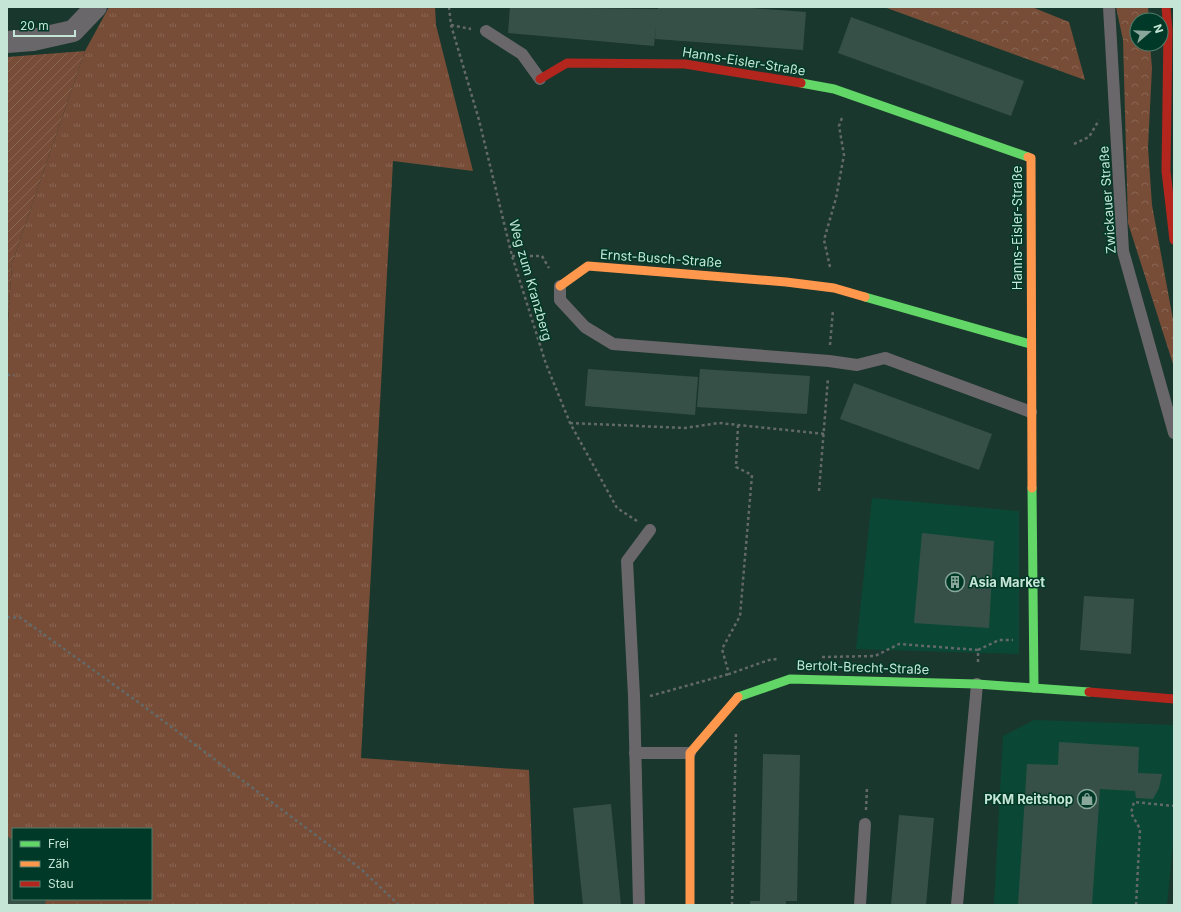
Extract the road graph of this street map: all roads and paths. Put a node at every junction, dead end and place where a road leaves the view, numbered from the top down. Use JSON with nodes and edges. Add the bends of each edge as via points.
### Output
{"nodes":[{"id":1,"x":448,"y":7,"type":"edge"},
{"id":2,"x":1109,"y":7,"type":"edge"},
{"id":3,"x":1166,"y":7,"type":"edge"},
{"id":4,"x":96,"y":8,"type":"edge"},
{"id":5,"x":451,"y":25,"type":"junction"},
{"id":6,"x":486,"y":31,"type":"joint"},
{"id":7,"x":7,"y":42,"type":"edge"},
{"id":8,"x":540,"y":79,"type":"joint"},
{"id":9,"x":1114,"y":94,"type":"junction"},
{"id":10,"x":851,"y":96,"type":"junction"},
{"id":11,"x":1074,"y":144,"type":"dead end"},
{"id":12,"x":1174,"y":240,"type":"edge"},
{"id":13,"x":512,"y":256,"type":"junction"},
{"id":14,"x":560,"y":286,"type":"junction"},
{"id":15,"x":834,"y":288,"type":"junction"},
{"id":16,"x":1030,"y":344,"type":"junction"},
{"id":17,"x":830,"y":361,"type":"junction"},
{"id":18,"x":7,"y":375,"type":"edge"},
{"id":19,"x":14,"y":375,"type":"dead end"},
{"id":20,"x":1031,"y":412,"type":"junction"},
{"id":21,"x":570,"y":423,"type":"junction"},
{"id":22,"x":738,"y":425,"type":"junction"},
{"id":23,"x":1174,"y":433,"type":"edge"},
{"id":24,"x":825,"y":434,"type":"junction"},
{"id":25,"x":819,"y":491,"type":"dead end"},
{"id":26,"x":650,"y":530,"type":"joint"},
{"id":27,"x":7,"y":617,"type":"edge"},
{"id":28,"x":1034,"y":640,"type":"junction"},
{"id":29,"x":978,"y":650,"type":"junction"},
{"id":30,"x":819,"y":657,"type":"dead end"},
{"id":31,"x":783,"y":659,"type":"dead end"},
{"id":32,"x":729,"y":674,"type":"junction"},
{"id":33,"x":977,"y":684,"type":"junction"},
{"id":34,"x":1034,"y":688,"type":"junction"},
{"id":35,"x":634,"y":696,"type":"junction"},
{"id":36,"x":736,"y":698,"type":"junction"},
{"id":37,"x":1174,"y":699,"type":"edge"},
{"id":38,"x":736,"y":729,"type":"dead end"},
{"id":39,"x":635,"y":753,"type":"junction"},
{"id":40,"x":690,"y":753,"type":"junction"},
{"id":41,"x":866,"y":787,"type":"dead end"},
{"id":42,"x":1174,"y":806,"type":"edge"},
{"id":43,"x":865,"y":824,"type":"joint"},
{"id":44,"x":399,"y":905,"type":"edge"},
{"id":45,"x":640,"y":905,"type":"edge"},
{"id":46,"x":690,"y":905,"type":"edge"},
{"id":47,"x":732,"y":905,"type":"edge"},
{"id":48,"x":860,"y":905,"type":"edge"},
{"id":49,"x":957,"y":905,"type":"edge"},
{"id":50,"x":1136,"y":905,"type":"edge"}],
"edges":[{"from":1,"to":5,"type":"path","name":"Weg zum Kranzberg"},
{"from":2,"to":9,"type":"lane","name":"Zwickauer Straße"},
{"from":3,"to":12,"type":"street","via":[[1166,171]]},
{"from":4,"to":7,"type":"street","via":[[73,31],[33,40]]},
{"from":5,"to":6,"type":"path"},
{"from":5,"to":13,"type":"path","name":"Weg zum Kranzberg","via":[[479,120]]},
{"from":6,"to":8,"type":"lane","via":[[522,54]]},
{"from":8,"to":10,"type":"street","name":"Hanns-Eisler-Straße","via":[[566,63],[685,64],[834,89]]},
{"from":9,"to":11,"type":"path","via":[[1089,136]]},
{"from":9,"to":23,"type":"lane","name":"Zwickauer Straße","via":[[1123,251]]},
{"from":10,"to":15,"type":"path","via":[[839,126],[844,155],[836,198],[824,240]]},
{"from":10,"to":16,"type":"street","name":"Hanns-Eisler-Straße","via":[[1031,158]]},
{"from":13,"to":14,"type":"path","via":[[542,256]]},
{"from":13,"to":21,"type":"path","name":"Weg zum Kranzberg","via":[[546,364]]},
{"from":14,"to":15,"type":"street","name":"Ernst-Busch-Straße","via":[[588,266]]},
{"from":14,"to":17,"type":"lane","via":[[560,300],[585,327],[613,344]]},
{"from":15,"to":16,"type":"street","name":"Ernst-Busch-Straße"},
{"from":15,"to":17,"type":"path"},
{"from":16,"to":20,"type":"street","name":"Hanns-Eisler-Straße"},
{"from":17,"to":20,"type":"lane","via":[[857,365],[885,358]]},
{"from":17,"to":24,"type":"path"},
{"from":18,"to":19,"type":"path"},
{"from":20,"to":28,"type":"street","name":"Hanns-Eisler-Straße"},
{"from":21,"to":22,"type":"path","via":[[685,428],[719,423]]},
{"from":21,"to":26,"type":"path","name":"Weg zum Kranzberg","via":[[617,508]]},
{"from":22,"to":24,"type":"path"},
{"from":22,"to":32,"type":"path","via":[[736,467],[752,475],[740,616],[722,649]]},
{"from":24,"to":25,"type":"path"},
{"from":26,"to":35,"type":"lane","via":[[627,561]]},
{"from":27,"to":44,"type":"path","via":[[21,618],[142,706],[361,869]]},
{"from":28,"to":29,"type":"path","via":[[998,640]]},
{"from":28,"to":34,"type":"street","name":"Hanns-Eisler-Straße"},
{"from":29,"to":30,"type":"path","via":[[899,644],[875,656]]},
{"from":29,"to":33,"type":"path"},
{"from":31,"to":32,"type":"path","via":[[769,660]]},
{"from":32,"to":35,"type":"path","via":[[649,696]]},
{"from":32,"to":36,"type":"path"},
{"from":33,"to":34,"type":"street","name":"Bertolt-Brecht-Straße"},
{"from":33,"to":36,"type":"street","name":"Bertolt-Brecht-Straße","via":[[790,678]]},
{"from":33,"to":49,"type":"lane"},
{"from":34,"to":37,"type":"street","name":"Bertolt-Brecht-Straße"},
{"from":35,"to":39,"type":"lane"},
{"from":36,"to":40,"type":"street","name":"Bertolt-Brecht-Straße"},
{"from":38,"to":47,"type":"path"},
{"from":39,"to":40,"type":"lane"},
{"from":39,"to":45,"type":"lane"},
{"from":40,"to":46,"type":"street"},
{"from":41,"to":43,"type":"path"},
{"from":42,"to":50,"type":"path","via":[[1134,802],[1131,814],[1140,829]]},
{"from":43,"to":48,"type":"lane"}]}
